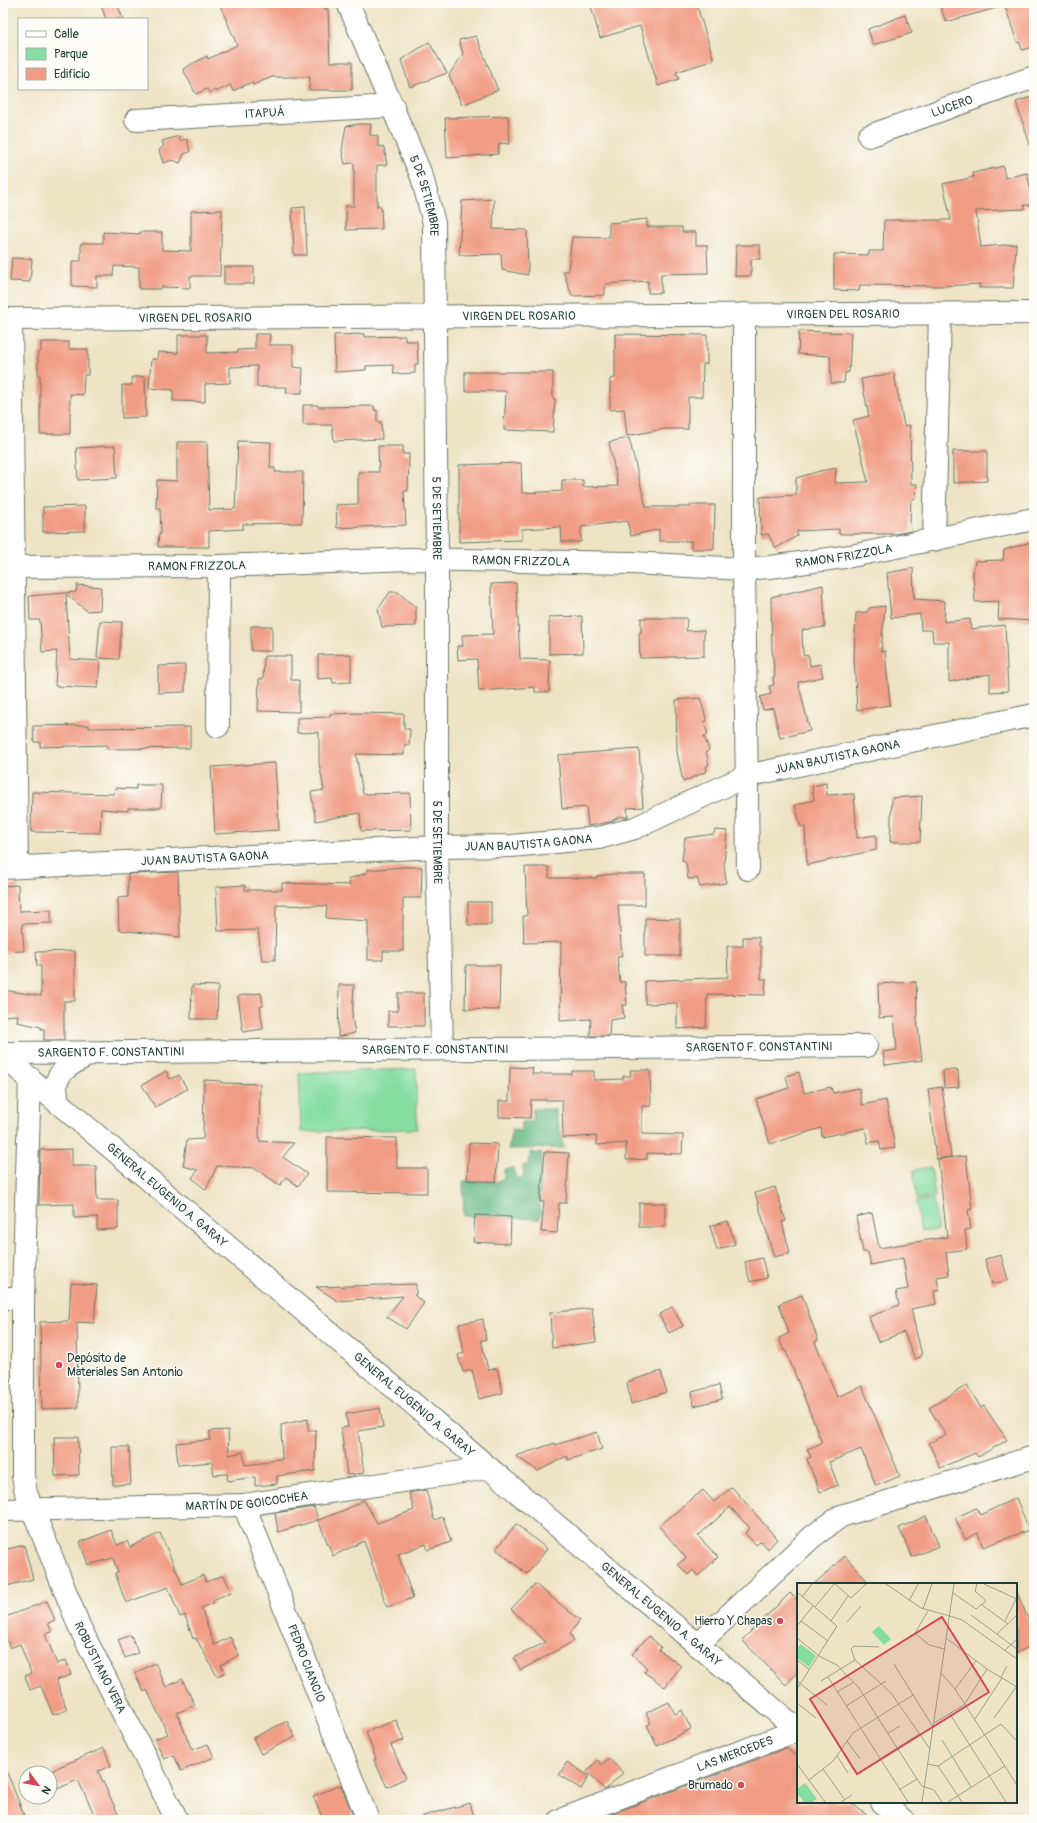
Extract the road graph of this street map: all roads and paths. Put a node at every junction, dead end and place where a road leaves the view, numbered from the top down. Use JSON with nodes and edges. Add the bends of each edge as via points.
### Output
{"nodes":[{"id":1,"x":348,"y":3,"type":"edge"},
{"id":2,"x":1034,"y":77,"type":"edge"},
{"id":3,"x":393,"y":106,"type":"junction"},
{"id":4,"x":136,"y":120,"type":"dead end"},
{"id":5,"x":869,"y":136,"type":"dead end"},
{"id":6,"x":1034,"y":313,"type":"edge"},
{"id":7,"x":744,"y":314,"type":"junction"},
{"id":8,"x":940,"y":314,"type":"junction"},
{"id":9,"x":435,"y":316,"type":"junction"},
{"id":10,"x":7,"y":319,"type":"edge"},
{"id":11,"x":1034,"y":519,"type":"edge"},
{"id":12,"x":934,"y":540,"type":"junction"},
{"id":13,"x":437,"y":560,"type":"junction"},
{"id":14,"x":219,"y":566,"type":"junction"},
{"id":15,"x":8,"y":567,"type":"edge"},
{"id":16,"x":744,"y":569,"type":"junction"},
{"id":17,"x":1034,"y":715,"type":"edge"},
{"id":18,"x":218,"y":726,"type":"dead end"},
{"id":19,"x":746,"y":776,"type":"junction"},
{"id":20,"x":437,"y":847,"type":"junction"},
{"id":21,"x":10,"y":868,"type":"edge"},
{"id":22,"x":748,"y":870,"type":"dead end"},
{"id":23,"x":866,"y":1046,"type":"dead end"},
{"id":24,"x":442,"y":1049,"type":"junction"},
{"id":25,"x":95,"y":1052,"type":"junction"},
{"id":26,"x":3,"y":1054,"type":"edge"},
{"id":27,"x":30,"y":1078,"type":"junction"},
{"id":28,"x":58,"y":1103,"type":"junction"},
{"id":29,"x":13,"y":1298,"type":"edge"},
{"id":30,"x":1034,"y":1457,"type":"edge"},
{"id":31,"x":488,"y":1468,"type":"junction"},
{"id":32,"x":244,"y":1506,"type":"junction"},
{"id":33,"x":3,"y":1510,"type":"edge"},
{"id":34,"x":33,"y":1510,"type":"junction"},
{"id":35,"x":697,"y":1645,"type":"junction"},
{"id":36,"x":797,"y":1729,"type":"edge"},
{"id":37,"x":797,"y":1730,"type":"edge"},
{"id":38,"x":883,"y":1803,"type":"edge"},
{"id":39,"x":177,"y":1820,"type":"edge"},
{"id":40,"x":368,"y":1820,"type":"edge"},
{"id":41,"x":560,"y":1820,"type":"edge"},
{"id":42,"x":903,"y":1820,"type":"edge"}],
"edges":[{"from":1,"to":3,"type":"street","name":"5 DE SETIEMBRE"},
{"from":2,"to":5,"type":"street","name":"LUCERO"},
{"from":3,"to":4,"type":"street","name":"ITAPUÁ"},
{"from":3,"to":9,"type":"street","name":"5 DE SETIEMBRE","via":[[422,177],[434,223]]},
{"from":6,"to":8,"type":"street","name":"VIRGEN DEL ROSARIO"},
{"from":7,"to":8,"type":"street","name":"VIRGEN DEL ROSARIO"},
{"from":7,"to":9,"type":"street","name":"VIRGEN DEL ROSARIO"},
{"from":7,"to":16,"type":"street"},
{"from":8,"to":12,"type":"street"},
{"from":9,"to":10,"type":"street","name":"VIRGEN DEL ROSARIO"},
{"from":9,"to":13,"type":"street","name":"5 DE SETIEMBRE"},
{"from":10,"to":15,"type":"street"},
{"from":11,"to":12,"type":"street","name":"RAMON FRIZZOLA"},
{"from":12,"to":16,"type":"street","name":"RAMON FRIZZOLA","via":[[851,556],[770,568]]},
{"from":13,"to":14,"type":"street","name":"RAMON FRIZZOLA"},
{"from":13,"to":16,"type":"street","name":"RAMON FRIZZOLA","via":[[570,561]]},
{"from":13,"to":20,"type":"street","name":"5 DE SETIEMBRE"},
{"from":14,"to":15,"type":"street","name":"RAMON FRIZZOLA"},
{"from":14,"to":18,"type":"street"},
{"from":15,"to":21,"type":"street"},
{"from":16,"to":19,"type":"street"},
{"from":17,"to":19,"type":"street","name":"JUAN BAUTISTA GAONA"},
{"from":19,"to":20,"type":"street","name":"JUAN BAUTISTA GAONA","via":[[636,828],[617,834],[511,846]]},
{"from":19,"to":22,"type":"street"},
{"from":20,"to":21,"type":"street","name":"JUAN BAUTISTA GAONA"},
{"from":20,"to":24,"type":"street","name":"5 DE SETIEMBRE"},
{"from":23,"to":24,"type":"street","name":"SARGENTO F. CONSTANTINI"},
{"from":24,"to":25,"type":"street","name":"SARGENTO F. CONSTANTINI"},
{"from":25,"to":26,"type":"street","name":"SARGENTO F. CONSTANTINI"},
{"from":25,"to":28,"type":"street","via":[[66,1069],[58,1078]]},
{"from":26,"to":27,"type":"street","name":"GENERAL EUGENIO A. GARAY"},
{"from":27,"to":28,"type":"street","name":"GENERAL EUGENIO A. GARAY"},
{"from":27,"to":29,"type":"street","name":"ROBUSTIANO VERA"},
{"from":28,"to":31,"type":"street","name":"GENERAL EUGENIO A. GARAY"},
{"from":29,"to":34,"type":"street","name":"ROBUSTIANO VERA","via":[[23,1476]]},
{"from":30,"to":35,"type":"street","via":[[841,1516],[812,1537]]},
{"from":31,"to":32,"type":"street","name":"MARTÍN DE GOICOCHEA"},
{"from":31,"to":35,"type":"street","name":"GENERAL EUGENIO A. GARAY"},
{"from":32,"to":34,"type":"street","name":"MARTÍN DE GOICOCHEA"},
{"from":32,"to":40,"type":"street","name":"PEDRO CIANCIO"},
{"from":33,"to":34,"type":"street","name":"MARTÍN DE GOICOCHEA"},
{"from":34,"to":39,"type":"street","name":"ROBUSTIANO VERA","via":[[80,1628]]},
{"from":35,"to":36,"type":"street","name":"GENERAL EUGENIO A. GARAY"},
{"from":37,"to":41,"type":"street","name":"LAS MERCEDES"},
{"from":38,"to":42,"type":"street"}]}
